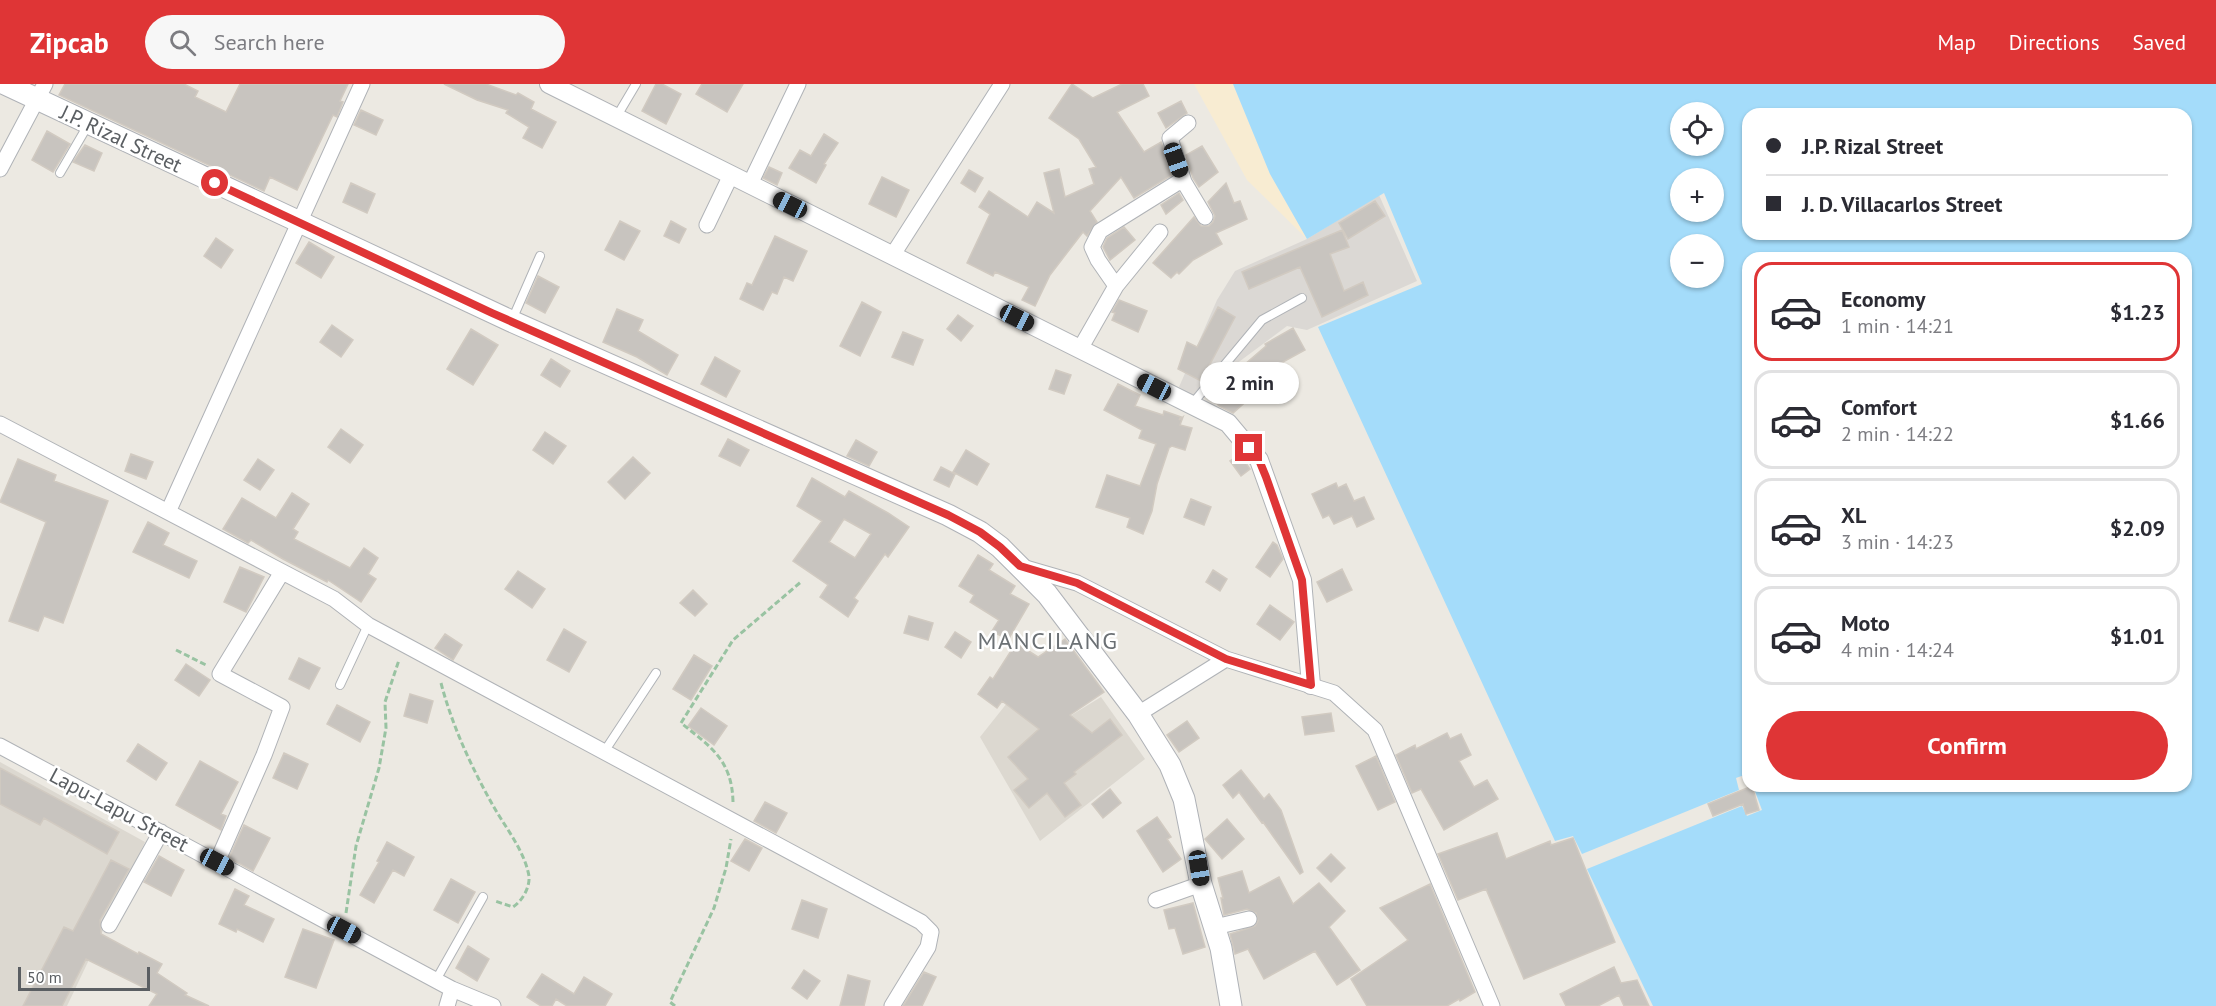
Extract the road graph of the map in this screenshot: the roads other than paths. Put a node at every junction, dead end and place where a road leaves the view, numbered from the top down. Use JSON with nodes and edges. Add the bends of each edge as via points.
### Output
{"nodes":[{"id":1,"x":4,"y":84,"type":"edge"},
{"id":2,"x":362,"y":84,"type":"edge"},
{"id":3,"x":549,"y":84,"type":"edge"},
{"id":4,"x":636,"y":84,"type":"edge"},
{"id":5,"x":798,"y":84,"type":"edge"},
{"id":6,"x":1002,"y":84,"type":"edge"},
{"id":7,"x":41,"y":92,"type":"edge"},
{"id":8,"x":616,"y":118,"type":"junction"},
{"id":9,"x":88,"y":123,"type":"junction"},
{"id":10,"x":1188,"y":123,"type":"dead end"},
{"id":11,"x":0,"y":169,"type":"edge"},
{"id":12,"x":60,"y":174,"type":"dead end"},
{"id":13,"x":731,"y":175,"type":"junction"},
{"id":14,"x":1184,"y":182,"type":"junction"},
{"id":15,"x":750,"y":184,"type":"junction"},
{"id":16,"x":1205,"y":217,"type":"dead end"},
{"id":17,"x":299,"y":222,"type":"junction"},
{"id":18,"x":707,"y":225,"type":"dead end"},
{"id":19,"x":1160,"y":232,"type":"dead end"},
{"id":20,"x":540,"y":256,"type":"dead end"},
{"id":21,"x":892,"y":256,"type":"junction"},
{"id":22,"x":1116,"y":286,"type":"junction"},
{"id":23,"x":1302,"y":298,"type":"dead end"},
{"id":24,"x":511,"y":321,"type":"junction"},
{"id":25,"x":1080,"y":349,"type":"junction"},
{"id":26,"x":1191,"y":405,"type":"junction"},
{"id":27,"x":0,"y":424,"type":"edge"},
{"id":28,"x":168,"y":512,"type":"junction"},
{"id":29,"x":1020,"y":566,"type":"junction"},
{"id":30,"x":282,"y":572,"type":"junction"},
{"id":31,"x":368,"y":625,"type":"junction"},
{"id":32,"x":1226,"y":659,"type":"junction"},
{"id":33,"x":656,"y":673,"type":"dead end"},
{"id":34,"x":340,"y":685,"type":"dead end"},
{"id":35,"x":1311,"y":685,"type":"junction"},
{"id":36,"x":1138,"y":714,"type":"junction"},
{"id":37,"x":0,"y":746,"type":"edge"},
{"id":38,"x":604,"y":752,"type":"junction"},
{"id":39,"x":161,"y":832,"type":"junction"},
{"id":40,"x":217,"y":862,"type":"junction"},
{"id":41,"x":1201,"y":884,"type":"junction"},
{"id":42,"x":483,"y":897,"type":"road end"},
{"id":43,"x":1156,"y":900,"type":"dead end"},
{"id":44,"x":1250,"y":920,"type":"dead end"},
{"id":45,"x":109,"y":925,"type":"dead end"},
{"id":46,"x":1215,"y":927,"type":"junction"},
{"id":47,"x":435,"y":980,"type":"junction"},
{"id":48,"x":453,"y":989,"type":"junction"},
{"id":49,"x":447,"y":1006,"type":"edge"},
{"id":50,"x":494,"y":1006,"type":"edge"},
{"id":51,"x":892,"y":1006,"type":"edge"},
{"id":52,"x":1231,"y":1006,"type":"edge"},
{"id":53,"x":1492,"y":1006,"type":"edge"}],
"edges":[{"from":1,"to":7,"type":"main road","name":"J.P. Rizal Street"},
{"from":2,"to":17,"type":"street"},
{"from":3,"to":8,"type":"street"},
{"from":4,"to":8,"type":"lane"},
{"from":5,"to":15,"type":"street"},
{"from":6,"to":21,"type":"street"},
{"from":7,"to":9,"type":"main road","name":"J.P. Rizal Street"},
{"from":7,"to":11,"type":"street"},
{"from":8,"to":13,"type":"street"},
{"from":9,"to":12,"type":"lane"},
{"from":9,"to":17,"type":"main road","name":"J.P. Rizal Street"},
{"from":10,"to":14,"type":"street","via":[[1170,138]]},
{"from":13,"to":15,"type":"street"},
{"from":13,"to":18,"type":"street"},
{"from":14,"to":16,"type":"street"},
{"from":14,"to":22,"type":"street","via":[[1100,231],[1092,247]]},
{"from":15,"to":21,"type":"street"},
{"from":17,"to":24,"type":"main road","name":"J.P. Rizal Street"},
{"from":17,"to":28,"type":"street"},
{"from":19,"to":22,"type":"street"},
{"from":20,"to":24,"type":"lane"},
{"from":21,"to":25,"type":"street"},
{"from":22,"to":25,"type":"street"},
{"from":23,"to":26,"type":"lane","via":[[1262,321]]},
{"from":24,"to":29,"type":"main road","name":"J.P. Rizal Street","via":[[948,515],[980,532]]},
{"from":25,"to":26,"type":"street"},
{"from":26,"to":35,"type":"street","via":[[1228,423],[1259,460],[1302,580]]},
{"from":27,"to":28,"type":"street"},
{"from":28,"to":30,"type":"street"},
{"from":29,"to":32,"type":"street","via":[[1077,583]]},
{"from":29,"to":36,"type":"main road","name":"J.P. Rizal Street","via":[[1047,594]]},
{"from":30,"to":31,"type":"street","via":[[334,599]]},
{"from":30,"to":40,"type":"street","via":[[220,675],[282,707]]},
{"from":31,"to":34,"type":"lane"},
{"from":31,"to":38,"type":"street"},
{"from":32,"to":35,"type":"street"},
{"from":32,"to":36,"type":"street"},
{"from":33,"to":38,"type":"lane"},
{"from":35,"to":53,"type":"street","via":[[1334,693],[1375,730]]},
{"from":36,"to":41,"type":"main road","name":"J.P. Rizal Street","via":[[1170,765],[1184,799]]},
{"from":37,"to":39,"type":"street","name":"Lapu-Lapu Street"},
{"from":38,"to":51,"type":"street","via":[[921,922],[931,932],[927,947]]},
{"from":39,"to":40,"type":"street","name":"Lapu-Lapu Street"},
{"from":39,"to":45,"type":"street"},
{"from":40,"to":47,"type":"street","name":"Lapu-Lapu Street"},
{"from":41,"to":43,"type":"street"},
{"from":41,"to":46,"type":"main road","name":"J.P. Rizal Street"},
{"from":42,"to":47,"type":"lane"},
{"from":44,"to":46,"type":"street"},
{"from":46,"to":52,"type":"main road","name":"J.P. Rizal Street"},
{"from":47,"to":48,"type":"street","name":"Lapu-Lapu Street"},
{"from":48,"to":49,"type":"street"},
{"from":48,"to":50,"type":"street","name":"Lapu-Lapu Street"}]}
